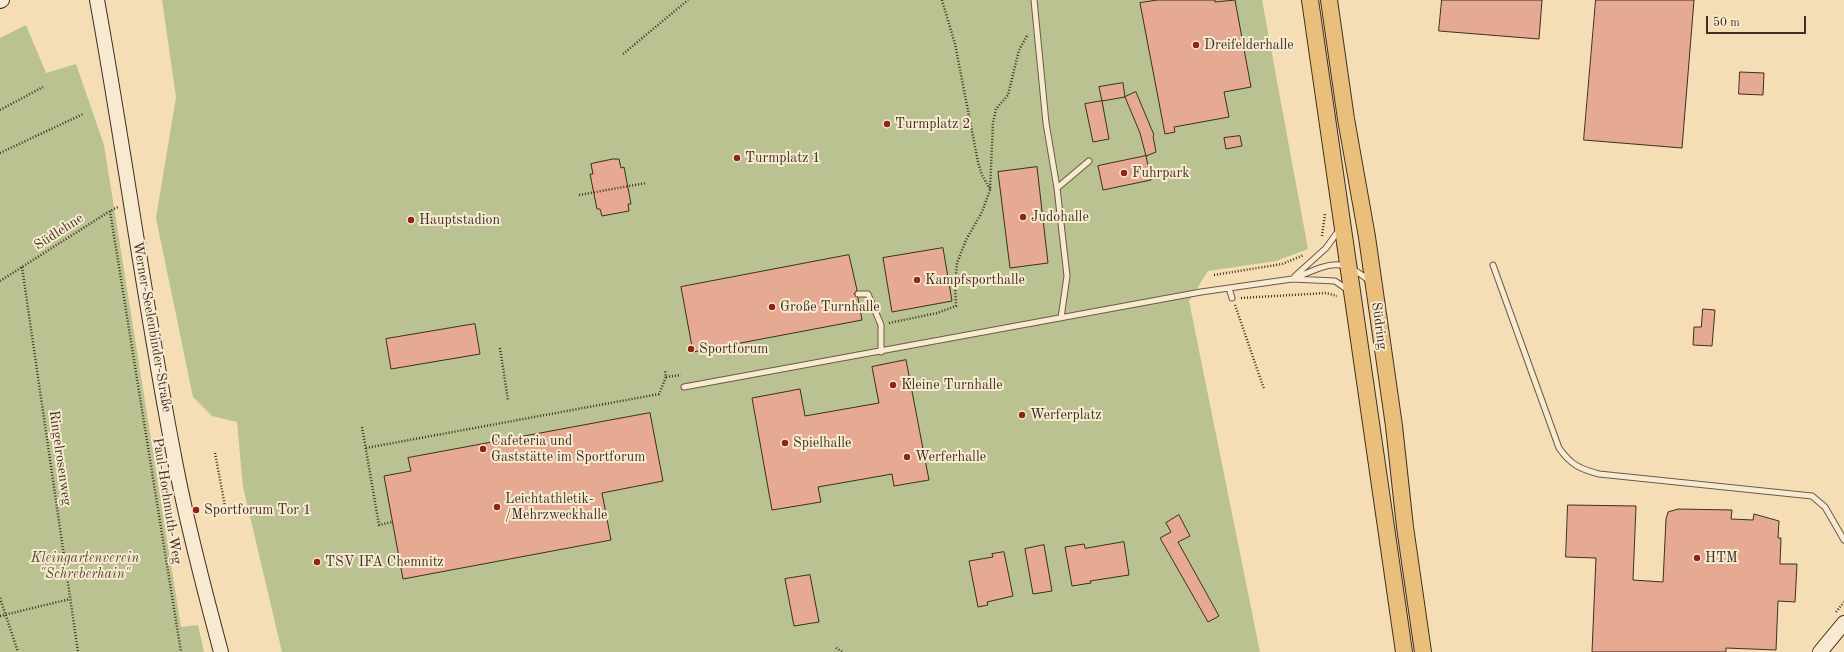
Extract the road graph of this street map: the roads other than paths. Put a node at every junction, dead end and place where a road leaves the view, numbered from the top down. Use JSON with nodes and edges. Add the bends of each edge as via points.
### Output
{"nodes":[{"id":1,"x":97,"y":0,"type":"edge"},
{"id":2,"x":1034,"y":0,"type":"edge"},
{"id":3,"x":1310,"y":0,"type":"edge"},
{"id":4,"x":1329,"y":0,"type":"edge"},
{"id":5,"x":1089,"y":161,"type":"dead end"},
{"id":6,"x":1057,"y":188,"type":"junction"},
{"id":7,"x":1343,"y":224,"type":"junction"},
{"id":8,"x":1493,"y":265,"type":"dead end"},
{"id":9,"x":1348,"y":267,"type":"junction"},
{"id":10,"x":1292,"y":279,"type":"junction"},
{"id":11,"x":1374,"y":284,"type":"junction"},
{"id":12,"x":1229,"y":288,"type":"junction"},
{"id":13,"x":858,"y":294,"type":"dead end"},
{"id":14,"x":1353,"y":295,"type":"junction"},
{"id":15,"x":1232,"y":298,"type":"road end"},
{"id":16,"x":1061,"y":318,"type":"junction"},
{"id":17,"x":881,"y":352,"type":"junction"},
{"id":18,"x":684,"y":387,"type":"dead end"},
{"id":19,"x":1844,"y":540,"type":"edge"},
{"id":20,"x":1844,"y":623,"type":"edge"},
{"id":21,"x":221,"y":652,"type":"edge"},
{"id":22,"x":1404,"y":652,"type":"edge"},
{"id":23,"x":1423,"y":652,"type":"edge"},
{"id":24,"x":1820,"y":652,"type":"edge"}],
"edges":[{"from":1,"to":21,"type":"main road","name":"Werner-Seelenbinder-Straße","via":[[175,461]]},
{"from":2,"to":6,"type":"lane","via":[[1046,123]]},
{"from":3,"to":7,"type":"main road","name":"Südring"},
{"from":4,"to":11,"type":"main road","name":"Südring"},
{"from":5,"to":6,"type":"lane"},
{"from":6,"to":16,"type":"lane","via":[[1067,276]]},
{"from":7,"to":9,"type":"main road","name":"Südring"},
{"from":7,"to":10,"type":"lane","via":[[1326,248]]},
{"from":8,"to":19,"type":"lane","via":[[1559,448],[1567,459],[1585,470],[1599,474],[1812,496],[1825,507]]},
{"from":9,"to":10,"type":"lane","via":[[1333,264]]},
{"from":9,"to":11,"type":"lane"},
{"from":9,"to":14,"type":"main road","name":"Südring"},
{"from":10,"to":12,"type":"lane"},
{"from":10,"to":14,"type":"lane","via":[[1335,281]]},
{"from":11,"to":23,"type":"main road","name":"Südring"},
{"from":12,"to":15,"type":"lane"},
{"from":12,"to":16,"type":"lane"},
{"from":13,"to":17,"type":"lane","via":[[868,294],[881,325]]},
{"from":14,"to":22,"type":"main road","name":"Südring"},
{"from":16,"to":17,"type":"lane"},
{"from":17,"to":18,"type":"lane"},
{"from":20,"to":24,"type":"main road"}]}
